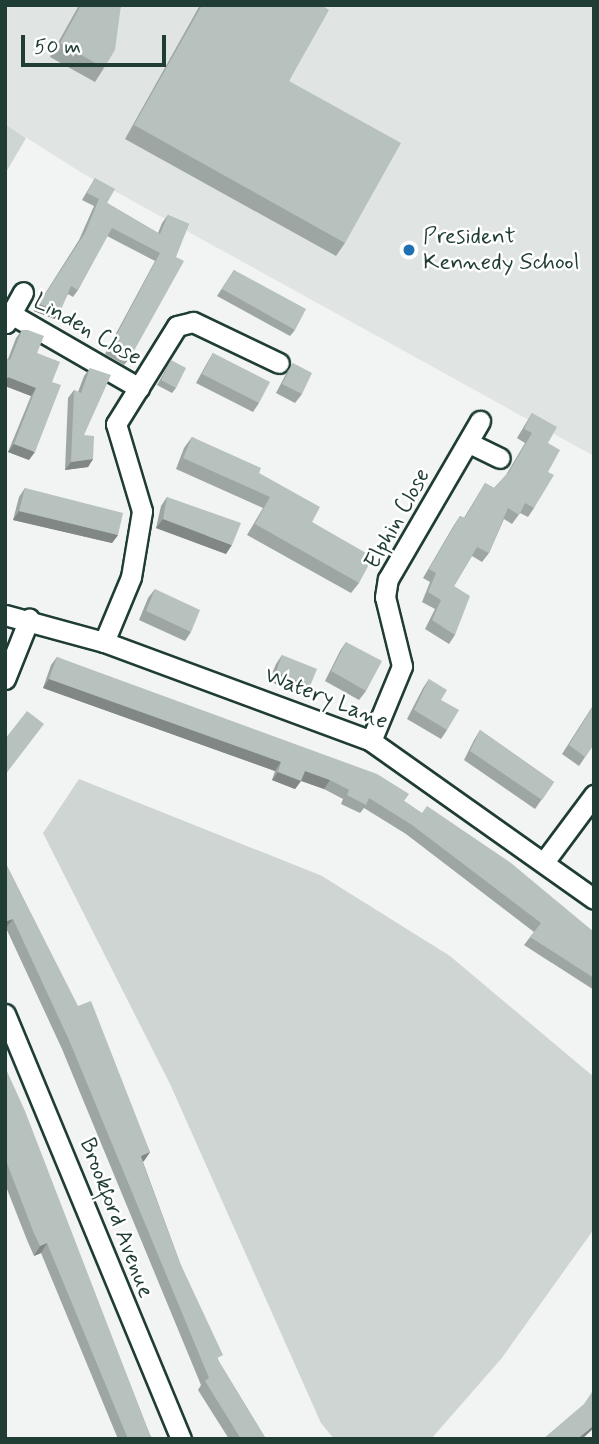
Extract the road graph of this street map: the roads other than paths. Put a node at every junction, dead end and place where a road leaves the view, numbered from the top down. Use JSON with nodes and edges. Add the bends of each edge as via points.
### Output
{"nodes":[{"id":1,"x":23,"y":292,"type":"dead end"},
{"id":2,"x":8,"y":319,"type":"edge"},
{"id":3,"x":279,"y":363,"type":"dead end"},
{"id":4,"x":139,"y":388,"type":"junction"},
{"id":5,"x":480,"y":421,"type":"dead end"},
{"id":6,"x":469,"y":443,"type":"junction"},
{"id":7,"x":499,"y":458,"type":"dead end"},
{"id":8,"x":5,"y":615,"type":"edge"},
{"id":9,"x":29,"y":619,"type":"junction"},
{"id":10,"x":104,"y":642,"type":"junction"},
{"id":11,"x":5,"y":679,"type":"edge"},
{"id":12,"x":371,"y":741,"type":"junction"},
{"id":13,"x":594,"y":795,"type":"edge"},
{"id":14,"x":544,"y":862,"type":"junction"},
{"id":15,"x":594,"y":899,"type":"edge"},
{"id":16,"x":5,"y":1014,"type":"edge"},
{"id":17,"x":181,"y":1439,"type":"edge"}],
"edges":[{"from":1,"to":2,"type":"street","name":"Linden Close"},
{"from":2,"to":4,"type":"street","name":"Linden Close"},
{"from":3,"to":4,"type":"street","via":[[187,320]]},
{"from":4,"to":10,"type":"street","via":[[115,432],[138,482],[139,538]]},
{"from":5,"to":6,"type":"street","name":"Elphin Close"},
{"from":6,"to":7,"type":"street"},
{"from":6,"to":12,"type":"street","name":"Elphin Close","via":[[388,579],[385,597],[402,666]]},
{"from":8,"to":9,"type":"street","name":"Watery Lane"},
{"from":9,"to":10,"type":"street","name":"Watery Lane"},
{"from":9,"to":11,"type":"street"},
{"from":10,"to":12,"type":"street","name":"Watery Lane"},
{"from":12,"to":14,"type":"street","name":"Watery Lane"},
{"from":13,"to":14,"type":"street"},
{"from":14,"to":15,"type":"street","name":"Watery Lane"},
{"from":16,"to":17,"type":"street","name":"Brookford Avenue"}]}
